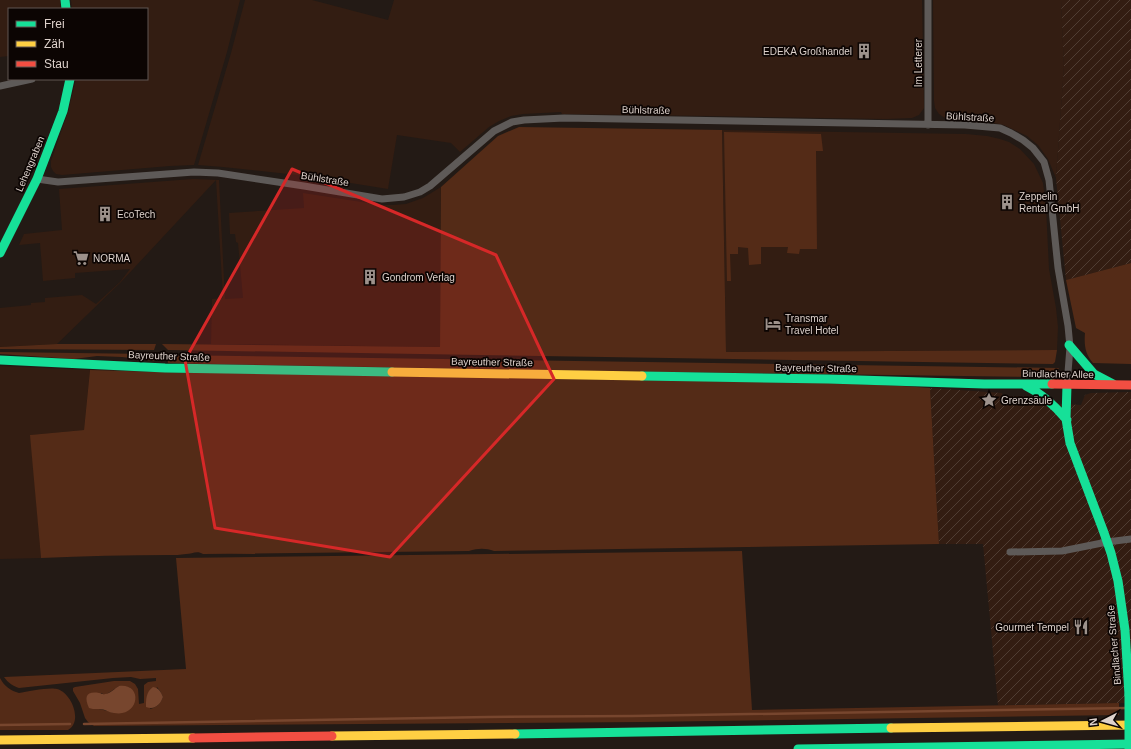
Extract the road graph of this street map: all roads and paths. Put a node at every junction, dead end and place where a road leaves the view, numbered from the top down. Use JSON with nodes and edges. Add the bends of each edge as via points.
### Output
{"nodes":[{"id":1,"x":928,"y":0,"type":"edge"},
{"id":2,"x":27,"y":80,"type":"edge"},
{"id":3,"x":70,"y":80,"type":"edge"},
{"id":4,"x":0,"y":86,"type":"edge"},
{"id":5,"x":928,"y":125,"type":"junction"},
{"id":6,"x":37,"y":179,"type":"junction"},
{"id":7,"x":0,"y":253,"type":"edge"},
{"id":8,"x":1069,"y":345,"type":"junction"},
{"id":9,"x":0,"y":360,"type":"edge"},
{"id":10,"x":984,"y":384,"type":"joint"},
{"id":11,"x":1023,"y":384,"type":"junction"},
{"id":12,"x":1067,"y":385,"type":"junction"},
{"id":13,"x":1117,"y":385,"type":"junction"},
{"id":14,"x":1131,"y":385,"type":"edge"},
{"id":15,"x":1067,"y":420,"type":"junction"},
{"id":16,"x":1131,"y":539,"type":"edge"},
{"id":17,"x":1107,"y":542,"type":"junction"},
{"id":18,"x":1010,"y":552,"type":"dead end"},
{"id":19,"x":1131,"y":725,"type":"edge"},
{"id":20,"x":0,"y":740,"type":"edge"},
{"id":21,"x":1131,"y":744,"type":"edge"},
{"id":22,"x":798,"y":749,"type":"edge"},
{"id":23,"x":1129,"y":749,"type":"edge"}],
"edges":[{"from":1,"to":5,"type":"street","name":"Im Letterer"},
{"from":2,"to":4,"type":"street"},
{"from":3,"to":6,"type":"main road","name":"Lehengraben","via":[[63,111]]},
{"from":5,"to":6,"type":"street","name":"Bühlstraße","via":[[564,118],[524,120],[512,122],[494,131],[430,186],[412,195],[392,199],[194,172],[58,182]]},
{"from":5,"to":8,"type":"street","name":"Bühlstraße","via":[[1000,128],[1034,148],[1044,162],[1049,180]]},
{"from":6,"to":7,"type":"main road","name":"Lehengraben"},
{"from":8,"to":12,"type":"street","name":"Bühlstraße"},
{"from":8,"to":13,"type":"main road","via":[[1094,374]]},
{"from":9,"to":10,"type":"main road","name":"Bayreuther Straße","via":[[172,368]]},
{"from":10,"to":11,"type":"main road","name":"Bindlacher Allee"},
{"from":11,"to":12,"type":"main road","name":"Bindlacher Allee"},
{"from":11,"to":15,"type":"main road","via":[[1046,397]]},
{"from":12,"to":13,"type":"main road","name":"Bindlacher Allee"},
{"from":12,"to":15,"type":"main road","name":"Bindlacher Straße"},
{"from":13,"to":14,"type":"main road","name":"Bindlacher Allee"},
{"from":15,"to":17,"type":"main road","name":"Bindlacher Straße","via":[[1069,439]]},
{"from":16,"to":17,"type":"street"},
{"from":17,"to":18,"type":"street","via":[[1062,551]]},
{"from":17,"to":23,"type":"main road","name":"Bindlacher Straße","bridge":true,"via":[[1125,621]]},
{"from":19,"to":20,"type":"main road"},
{"from":21,"to":22,"type":"main road"}]}
